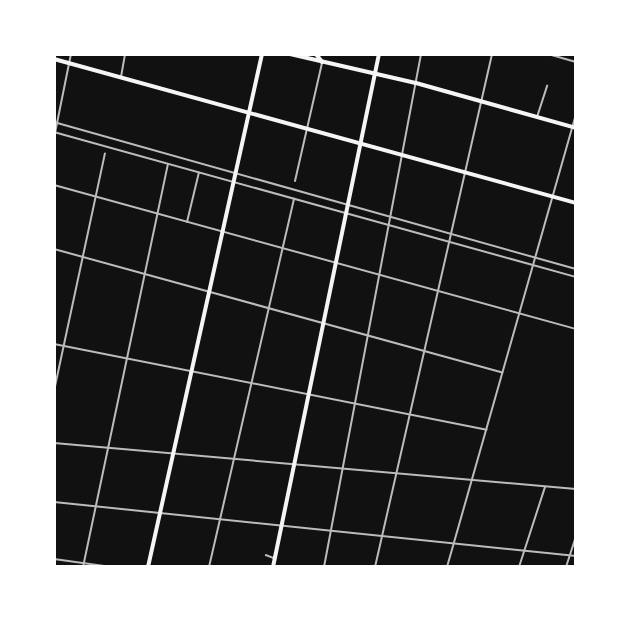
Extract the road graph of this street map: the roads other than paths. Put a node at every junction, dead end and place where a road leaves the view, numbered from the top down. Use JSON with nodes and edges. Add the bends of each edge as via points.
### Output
{"nodes":[{"id":1,"x":71,"y":54,"type":"edge"},
{"id":2,"x":126,"y":54,"type":"edge"},
{"id":3,"x":262,"y":54,"type":"edge"},
{"id":4,"x":290,"y":54,"type":"edge"},
{"id":5,"x":316,"y":54,"type":"edge"},
{"id":6,"x":379,"y":54,"type":"edge"},
{"id":7,"x":421,"y":54,"type":"edge"},
{"id":8,"x":492,"y":54,"type":"edge"},
{"id":9,"x":548,"y":54,"type":"edge"},
{"id":10,"x":54,"y":59,"type":"edge"},
{"id":11,"x":576,"y":62,"type":"edge"},
{"id":12,"x":69,"y":63,"type":"junction"},
{"id":13,"x":322,"y":63,"type":"junction"},
{"id":14,"x":376,"y":75,"type":"junction"},
{"id":15,"x":121,"y":77,"type":"junction"},
{"id":16,"x":416,"y":83,"type":"junction"},
{"id":17,"x":547,"y":86,"type":"dead end"},
{"id":18,"x":482,"y":102,"type":"junction"},
{"id":19,"x":249,"y":113,"type":"junction"},
{"id":20,"x":576,"y":115,"type":"edge"},
{"id":21,"x":537,"y":117,"type":"junction"},
{"id":22,"x":56,"y":122,"type":"edge"},
{"id":23,"x":574,"y":127,"type":"edge"},
{"id":24,"x":308,"y":129,"type":"junction"},
{"id":25,"x":55,"y":132,"type":"edge"},
{"id":26,"x":54,"y":138,"type":"edge"},
{"id":27,"x":361,"y":143,"type":"junction"},
{"id":28,"x":105,"y":153,"type":"dead end"},
{"id":29,"x":403,"y":155,"type":"junction"},
{"id":30,"x":168,"y":164,"type":"junction"},
{"id":31,"x":199,"y":172,"type":"junction"},
{"id":32,"x":236,"y":172,"type":"junction"},
{"id":33,"x":466,"y":172,"type":"junction"},
{"id":34,"x":234,"y":181,"type":"junction"},
{"id":35,"x":295,"y":181,"type":"dead end"},
{"id":36,"x":54,"y":185,"type":"edge"},
{"id":37,"x":552,"y":196,"type":"junction"},
{"id":38,"x":97,"y":197,"type":"junction"},
{"id":39,"x":294,"y":199,"type":"junction"},
{"id":40,"x":576,"y":203,"type":"edge"},
{"id":41,"x":348,"y":205,"type":"junction"},
{"id":42,"x":157,"y":213,"type":"junction"},
{"id":43,"x":346,"y":213,"type":"junction"},
{"id":44,"x":391,"y":217,"type":"junction"},
{"id":45,"x":187,"y":222,"type":"junction"},
{"id":46,"x":390,"y":225,"type":"junction"},
{"id":47,"x":222,"y":231,"type":"junction"},
{"id":48,"x":452,"y":234,"type":"junction"},
{"id":49,"x":451,"y":241,"type":"junction"},
{"id":50,"x":282,"y":248,"type":"junction"},
{"id":51,"x":54,"y":249,"type":"edge"},
{"id":52,"x":533,"y":256,"type":"junction"},
{"id":53,"x":84,"y":257,"type":"junction"},
{"id":54,"x":336,"y":261,"type":"junction"},
{"id":55,"x":530,"y":265,"type":"junction"},
{"id":56,"x":576,"y":269,"type":"edge"},
{"id":57,"x":381,"y":273,"type":"junction"},
{"id":58,"x":145,"y":274,"type":"junction"},
{"id":59,"x":576,"y":277,"type":"edge"},
{"id":60,"x":208,"y":291,"type":"junction"},
{"id":61,"x":439,"y":292,"type":"junction"},
{"id":62,"x":268,"y":308,"type":"junction"},
{"id":63,"x":518,"y":313,"type":"junction"},
{"id":64,"x":322,"y":323,"type":"junction"},
{"id":65,"x":576,"y":328,"type":"edge"},
{"id":66,"x":369,"y":336,"type":"junction"},
{"id":67,"x":54,"y":344,"type":"edge"},
{"id":68,"x":64,"y":346,"type":"junction"},
{"id":69,"x":426,"y":352,"type":"junction"},
{"id":70,"x":127,"y":359,"type":"junction"},
{"id":71,"x":191,"y":372,"type":"junction"},
{"id":72,"x":502,"y":372,"type":"junction"},
{"id":73,"x":251,"y":383,"type":"junction"},
{"id":74,"x":54,"y":391,"type":"edge"},
{"id":75,"x":308,"y":395,"type":"junction"},
{"id":76,"x":356,"y":404,"type":"junction"},
{"id":77,"x":409,"y":414,"type":"junction"},
{"id":78,"x":487,"y":430,"type":"junction"},
{"id":79,"x":54,"y":443,"type":"edge"},
{"id":80,"x":108,"y":448,"type":"junction"},
{"id":81,"x":174,"y":454,"type":"junction"},
{"id":82,"x":233,"y":459,"type":"junction"},
{"id":83,"x":293,"y":464,"type":"junction"},
{"id":84,"x":343,"y":469,"type":"junction"},
{"id":85,"x":396,"y":473,"type":"junction"},
{"id":86,"x":471,"y":482,"type":"junction"},
{"id":87,"x":545,"y":487,"type":"junction"},
{"id":88,"x":576,"y":489,"type":"edge"},
{"id":89,"x":54,"y":502,"type":"edge"},
{"id":90,"x":95,"y":507,"type":"junction"},
{"id":91,"x":161,"y":514,"type":"junction"},
{"id":92,"x":219,"y":520,"type":"junction"},
{"id":93,"x":281,"y":526,"type":"junction"},
{"id":94,"x":331,"y":531,"type":"junction"},
{"id":95,"x":382,"y":535,"type":"junction"},
{"id":96,"x":576,"y":537,"type":"edge"},
{"id":97,"x":454,"y":543,"type":"junction"},
{"id":98,"x":525,"y":550,"type":"junction"},
{"id":99,"x":266,"y":555,"type":"dead end"},
{"id":100,"x":570,"y":555,"type":"junction"},
{"id":101,"x":576,"y":556,"type":"edge"},
{"id":102,"x":275,"y":558,"type":"junction"},
{"id":103,"x":54,"y":560,"type":"edge"},
{"id":104,"x":83,"y":565,"type":"edge"},
{"id":105,"x":111,"y":567,"type":"edge"},
{"id":106,"x":148,"y":567,"type":"edge"},
{"id":107,"x":208,"y":567,"type":"edge"},
{"id":108,"x":273,"y":567,"type":"edge"},
{"id":109,"x":324,"y":567,"type":"edge"},
{"id":110,"x":375,"y":567,"type":"edge"},
{"id":111,"x":447,"y":567,"type":"edge"},
{"id":112,"x":519,"y":567,"type":"edge"},
{"id":113,"x":566,"y":567,"type":"edge"}],
"edges":[{"from":1,"to":12,"type":"street"},
{"from":2,"to":15,"type":"street"},
{"from":3,"to":19,"type":"main road"},
{"from":4,"to":13,"type":"main road"},
{"from":5,"to":13,"type":"main road"},
{"from":6,"to":14,"type":"main road"},
{"from":7,"to":16,"type":"street"},
{"from":8,"to":18,"type":"street"},
{"from":9,"to":11,"type":"street"},
{"from":10,"to":12,"type":"main road"},
{"from":12,"to":15,"type":"main road"},
{"from":12,"to":22,"type":"street"},
{"from":13,"to":14,"type":"main road"},
{"from":13,"to":24,"type":"street"},
{"from":14,"to":16,"type":"main road"},
{"from":14,"to":27,"type":"main road"},
{"from":15,"to":19,"type":"main road"},
{"from":16,"to":18,"type":"main road"},
{"from":16,"to":29,"type":"street"},
{"from":17,"to":21,"type":"street"},
{"from":18,"to":21,"type":"main road"},
{"from":18,"to":33,"type":"street"},
{"from":19,"to":24,"type":"main road"},
{"from":19,"to":32,"type":"main road"},
{"from":20,"to":23,"type":"street"},
{"from":21,"to":23,"type":"main road"},
{"from":22,"to":25,"type":"street"},
{"from":22,"to":32,"type":"street"},
{"from":23,"to":37,"type":"street"},
{"from":24,"to":27,"type":"main road"},
{"from":24,"to":35,"type":"street"},
{"from":25,"to":26,"type":"street"},
{"from":25,"to":30,"type":"street"},
{"from":27,"to":29,"type":"main road"},
{"from":27,"to":41,"type":"main road"},
{"from":28,"to":38,"type":"street"},
{"from":29,"to":33,"type":"main road"},
{"from":29,"to":44,"type":"street"},
{"from":30,"to":31,"type":"street"},
{"from":30,"to":42,"type":"street"},
{"from":31,"to":34,"type":"street"},
{"from":31,"to":45,"type":"street"},
{"from":32,"to":34,"type":"main road"},
{"from":32,"to":41,"type":"street"},
{"from":33,"to":37,"type":"main road"},
{"from":33,"to":48,"type":"street"},
{"from":34,"to":39,"type":"street"},
{"from":34,"to":47,"type":"main road"},
{"from":36,"to":38,"type":"street"},
{"from":37,"to":40,"type":"main road"},
{"from":37,"to":52,"type":"street"},
{"from":38,"to":42,"type":"street"},
{"from":38,"to":53,"type":"street"},
{"from":39,"to":43,"type":"street"},
{"from":39,"to":50,"type":"street"},
{"from":41,"to":43,"type":"main road"},
{"from":41,"to":44,"type":"street"},
{"from":42,"to":45,"type":"street"},
{"from":42,"to":58,"type":"street"},
{"from":43,"to":46,"type":"street"},
{"from":43,"to":54,"type":"main road"},
{"from":44,"to":46,"type":"street"},
{"from":44,"to":48,"type":"street"},
{"from":45,"to":47,"type":"street"},
{"from":46,"to":49,"type":"street"},
{"from":46,"to":57,"type":"street"},
{"from":47,"to":50,"type":"street"},
{"from":47,"to":60,"type":"main road"},
{"from":48,"to":49,"type":"street"},
{"from":48,"to":52,"type":"street"},
{"from":49,"to":55,"type":"street"},
{"from":49,"to":61,"type":"street"},
{"from":50,"to":54,"type":"street"},
{"from":50,"to":62,"type":"street"},
{"from":51,"to":53,"type":"street"},
{"from":52,"to":55,"type":"street"},
{"from":52,"to":56,"type":"street"},
{"from":53,"to":58,"type":"street"},
{"from":53,"to":68,"type":"street"},
{"from":54,"to":57,"type":"street"},
{"from":54,"to":64,"type":"main road"},
{"from":55,"to":59,"type":"street"},
{"from":55,"to":63,"type":"street"},
{"from":57,"to":61,"type":"street"},
{"from":57,"to":66,"type":"street"},
{"from":58,"to":60,"type":"street"},
{"from":58,"to":70,"type":"street"},
{"from":60,"to":62,"type":"street"},
{"from":60,"to":71,"type":"main road"},
{"from":61,"to":63,"type":"street"},
{"from":61,"to":69,"type":"street"},
{"from":62,"to":64,"type":"street"},
{"from":62,"to":73,"type":"street"},
{"from":63,"to":65,"type":"street"},
{"from":63,"to":72,"type":"street"},
{"from":64,"to":66,"type":"street"},
{"from":64,"to":75,"type":"main road"},
{"from":66,"to":69,"type":"street"},
{"from":66,"to":76,"type":"street"},
{"from":67,"to":68,"type":"street"},
{"from":68,"to":70,"type":"street"},
{"from":68,"to":74,"type":"street"},
{"from":69,"to":72,"type":"street"},
{"from":69,"to":77,"type":"street"},
{"from":70,"to":71,"type":"street"},
{"from":70,"to":80,"type":"street"},
{"from":71,"to":73,"type":"street"},
{"from":71,"to":81,"type":"main road"},
{"from":72,"to":78,"type":"street"},
{"from":73,"to":75,"type":"street"},
{"from":73,"to":82,"type":"street"},
{"from":75,"to":76,"type":"street"},
{"from":75,"to":83,"type":"main road"},
{"from":76,"to":77,"type":"street"},
{"from":76,"to":84,"type":"street"},
{"from":77,"to":78,"type":"street"},
{"from":77,"to":85,"type":"street"},
{"from":78,"to":86,"type":"street"},
{"from":79,"to":80,"type":"street"},
{"from":80,"to":81,"type":"street"},
{"from":80,"to":90,"type":"street"},
{"from":81,"to":82,"type":"street"},
{"from":81,"to":91,"type":"main road"},
{"from":82,"to":83,"type":"street"},
{"from":82,"to":92,"type":"street"},
{"from":83,"to":84,"type":"street"},
{"from":83,"to":93,"type":"main road"},
{"from":84,"to":85,"type":"street"},
{"from":84,"to":94,"type":"street"},
{"from":85,"to":86,"type":"street"},
{"from":85,"to":95,"type":"street"},
{"from":86,"to":87,"type":"street"},
{"from":86,"to":97,"type":"street"},
{"from":87,"to":88,"type":"street"},
{"from":87,"to":98,"type":"street"},
{"from":89,"to":90,"type":"street"},
{"from":90,"to":91,"type":"street"},
{"from":90,"to":104,"type":"street"},
{"from":91,"to":92,"type":"street"},
{"from":91,"to":106,"type":"main road"},
{"from":92,"to":93,"type":"street"},
{"from":92,"to":107,"type":"street"},
{"from":93,"to":94,"type":"street"},
{"from":93,"to":102,"type":"main road"},
{"from":94,"to":95,"type":"street"},
{"from":94,"to":109,"type":"street"},
{"from":95,"to":97,"type":"street"},
{"from":95,"to":110,"type":"street"},
{"from":96,"to":100,"type":"street"},
{"from":97,"to":98,"type":"street"},
{"from":97,"to":111,"type":"street"},
{"from":98,"to":100,"type":"street"},
{"from":98,"to":112,"type":"street"},
{"from":99,"to":102,"type":"street"},
{"from":100,"to":101,"type":"street"},
{"from":100,"to":113,"type":"street"},
{"from":102,"to":108,"type":"main road"},
{"from":103,"to":104,"type":"street"},
{"from":104,"to":105,"type":"street"}]}
